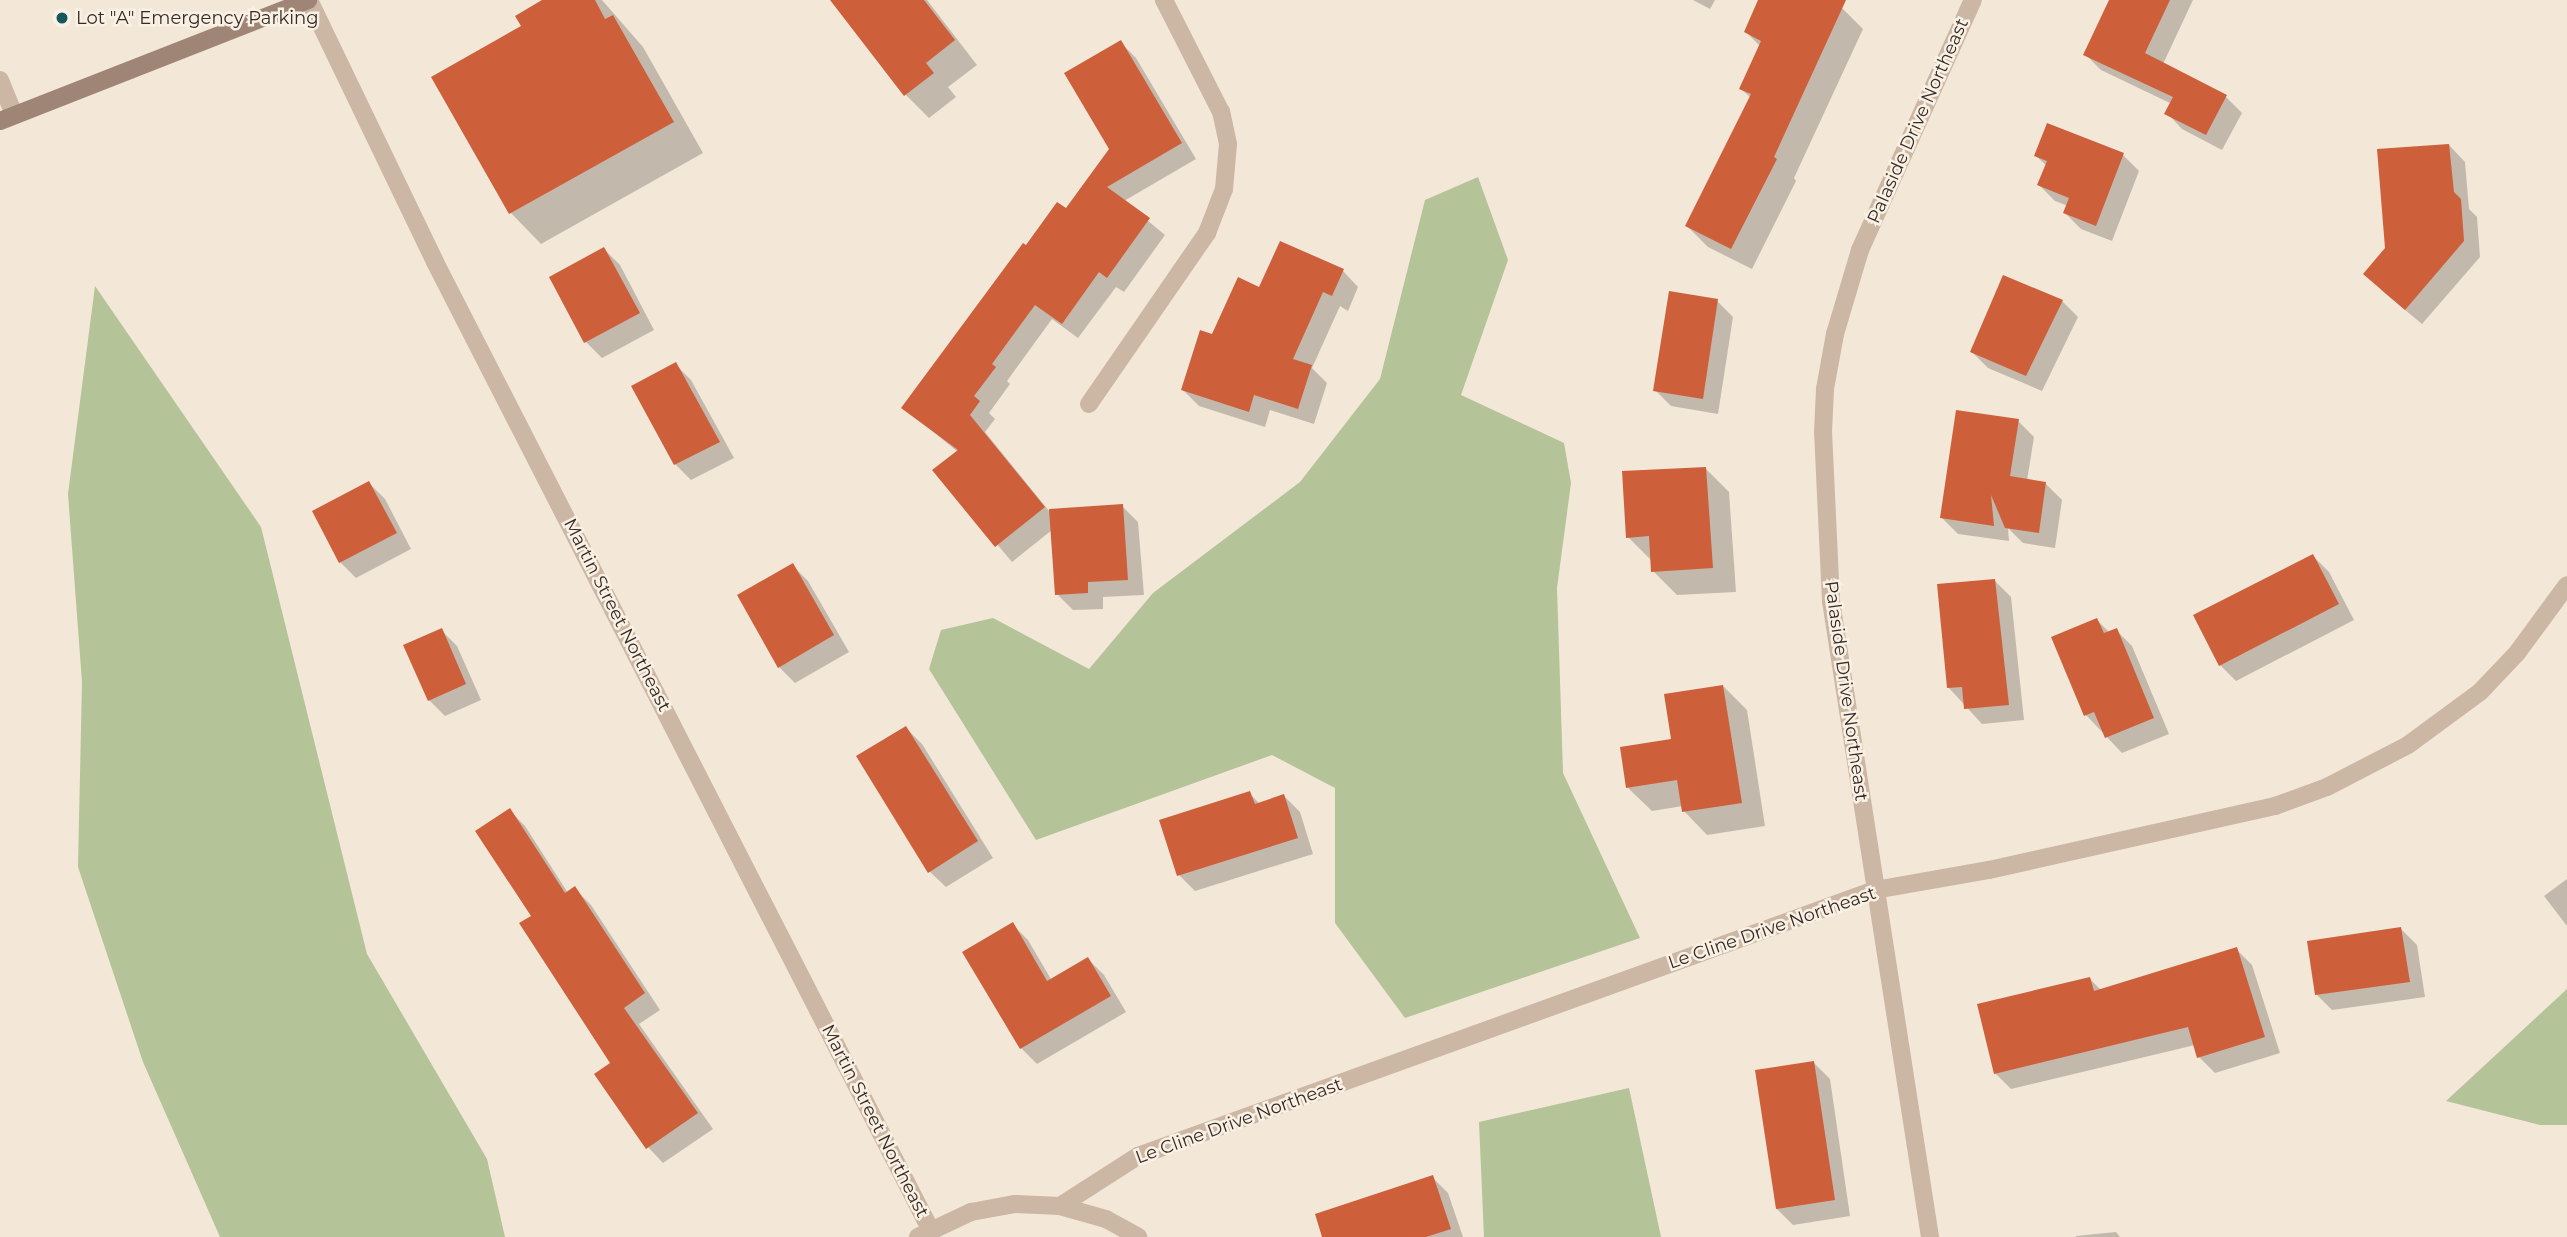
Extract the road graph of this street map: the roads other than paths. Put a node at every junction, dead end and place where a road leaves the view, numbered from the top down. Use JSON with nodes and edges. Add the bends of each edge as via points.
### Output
{"nodes":[{"id":1,"x":308,"y":0,"type":"edge"},
{"id":2,"x":1164,"y":0,"type":"edge"},
{"id":3,"x":1973,"y":0,"type":"edge"},
{"id":4,"x":0,"y":80,"type":"edge"},
{"id":5,"x":7,"y":118,"type":"edge"},
{"id":6,"x":1089,"y":404,"type":"dead end"},
{"id":7,"x":2567,"y":584,"type":"edge"},
{"id":8,"x":1875,"y":890,"type":"junction"},
{"id":9,"x":1060,"y":1206,"type":"junction"},
{"id":10,"x":924,"y":1233,"type":"edge"},
{"id":11,"x":1138,"y":1237,"type":"edge"},
{"id":12,"x":1930,"y":1237,"type":"edge"}],
"edges":[{"from":1,"to":5,"type":"main road"},
{"from":1,"to":10,"type":"street","name":"Martin Street Northeast"},
{"from":2,"to":6,"type":"street","via":[[1221,112],[1228,144],[1224,189],[1207,233]]},
{"from":3,"to":8,"type":"street","name":"Palaside Drive Northeast","via":[[1860,250],[1835,334],[1825,389],[1822,432],[1831,601]]},
{"from":4,"to":5,"type":"street"},
{"from":7,"to":8,"type":"street","name":"Le Cline Drive Northeast","via":[[2518,653],[2480,692],[2408,745],[2327,787],[2275,806],[1989,870]]},
{"from":8,"to":9,"type":"street","name":"Le Cline Drive Northeast","via":[[1138,1156]]},
{"from":8,"to":12,"type":"street","name":"Palaside Drive Northeast"},
{"from":9,"to":10,"type":"street","via":[[1015,1204],[971,1212]]},
{"from":9,"to":11,"type":"street","via":[[1106,1219]]}]}
